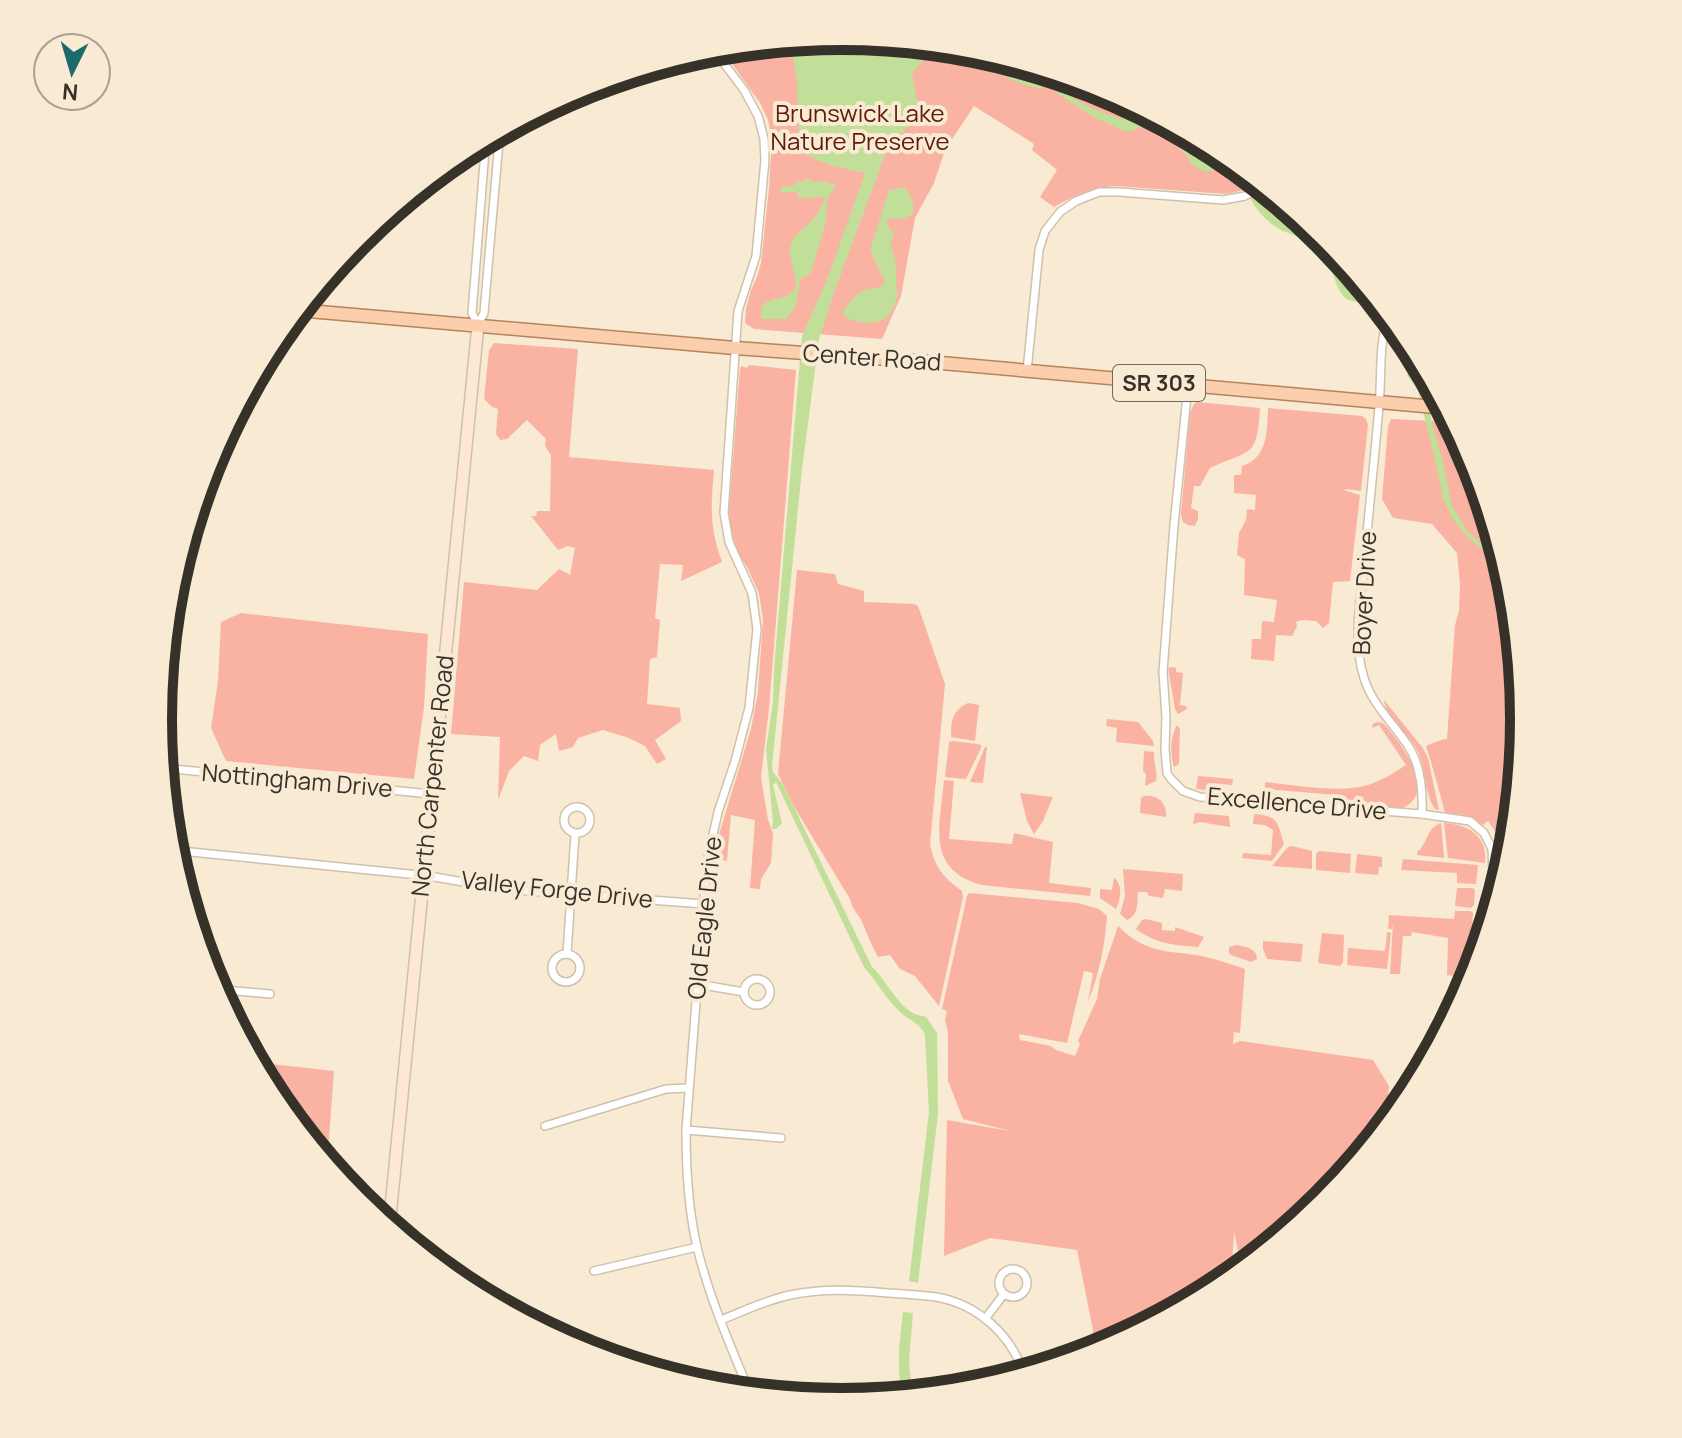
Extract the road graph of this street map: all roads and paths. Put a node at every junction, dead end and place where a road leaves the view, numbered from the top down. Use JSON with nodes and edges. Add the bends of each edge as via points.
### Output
{"nodes":[{"id":1,"x":722,"y":61,"type":"edge"},
{"id":2,"x":499,"y":145,"type":"edge"},
{"id":3,"x":485,"y":153,"type":"edge"},
{"id":4,"x":1253,"y":192,"type":"edge"},
{"id":5,"x":311,"y":311,"type":"edge"},
{"id":6,"x":478,"y":325,"type":"junction"},
{"id":7,"x":1385,"y":330,"type":"edge"},
{"id":8,"x":735,"y":348,"type":"junction"},
{"id":9,"x":1027,"y":371,"type":"junction"},
{"id":10,"x":1188,"y":386,"type":"junction"},
{"id":11,"x":1379,"y":403,"type":"junction"},
{"id":12,"x":1432,"y":407,"type":"edge"},
{"id":13,"x":174,"y":769,"type":"edge"},
{"id":14,"x":431,"y":794,"type":"junction"},
{"id":15,"x":1422,"y":814,"type":"junction"},
{"id":16,"x":575,"y":834,"type":"dead end"},
{"id":17,"x":185,"y":851,"type":"edge"},
{"id":18,"x":1493,"y":867,"type":"edge"},
{"id":19,"x":423,"y":876,"type":"junction"},
{"id":20,"x":571,"y":893,"type":"junction"},
{"id":21,"x":704,"y":904,"type":"junction"},
{"id":22,"x":567,"y":954,"type":"junction"},
{"id":23,"x":697,"y":984,"type":"junction"},
{"id":24,"x":230,"y":990,"type":"edge"},
{"id":25,"x":744,"y":992,"type":"dead end"},
{"id":26,"x":270,"y":994,"type":"dead end"},
{"id":27,"x":689,"y":1088,"type":"junction"},
{"id":28,"x":545,"y":1126,"type":"dead end"},
{"id":29,"x":686,"y":1130,"type":"junction"},
{"id":30,"x":781,"y":1138,"type":"dead end"},
{"id":31,"x":390,"y":1213,"type":"edge"},
{"id":32,"x":697,"y":1247,"type":"junction"},
{"id":33,"x":594,"y":1271,"type":"dead end"},
{"id":34,"x":1004,"y":1294,"type":"junction"},
{"id":35,"x":985,"y":1319,"type":"junction"},
{"id":36,"x":721,"y":1320,"type":"junction"},
{"id":37,"x":1020,"y":1363,"type":"edge"},
{"id":38,"x":745,"y":1381,"type":"edge"}],
"edges":[{"from":1,"to":8,"type":"street","name":"Old Eagle Drive","via":[[758,116],[765,160],[756,256],[738,311]]},
{"from":2,"to":6,"type":"street","via":[[484,313]]},
{"from":3,"to":6,"type":"street","via":[[472,313]]},
{"from":4,"to":9,"type":"street","via":[[1223,200],[1099,192],[1060,212],[1039,250]]},
{"from":5,"to":6,"type":"main road","name":"Center Road","number":"SR 303"},
{"from":6,"to":8,"type":"main road","name":"Center Road","number":"SR 303"},
{"from":6,"to":14,"type":"street","name":"North Carpenter Road"},
{"from":7,"to":11,"type":"street","name":"Boyer Drive"},
{"from":8,"to":9,"type":"main road","name":"Center Road","number":"SR 303"},
{"from":8,"to":21,"type":"street","name":"Old Eagle Drive","via":[[724,513],[729,542],[752,593],[757,629],[749,708],[712,837]]},
{"from":9,"to":10,"type":"main road","name":"Center Road","number":"SR 303"},
{"from":10,"to":11,"type":"main road","name":"Center Road","number":"SR 303"},
{"from":10,"to":15,"type":"street","name":"Excellence Drive","via":[[1163,672],[1165,761],[1171,779],[1200,797]]},
{"from":11,"to":12,"type":"main road","name":"Center Road","number":"SR 303"},
{"from":11,"to":15,"type":"street","name":"Boyer Drive","via":[[1360,657],[1373,698],[1415,757]]},
{"from":13,"to":14,"type":"street","name":"Nottingham Drive"},
{"from":14,"to":19,"type":"street","name":"North Carpenter Road"},
{"from":15,"to":18,"type":"street","name":"Excellence Drive","via":[[1470,821],[1489,841]]},
{"from":16,"to":20,"type":"street"},
{"from":17,"to":19,"type":"street","name":"Valley Forge Drive"},
{"from":19,"to":20,"type":"street","name":"Valley Forge Drive"},
{"from":19,"to":31,"type":"street","name":"North Carpenter Road"},
{"from":20,"to":21,"type":"street","name":"Valley Forge Drive"},
{"from":20,"to":22,"type":"street"},
{"from":21,"to":23,"type":"street","name":"Old Eagle Drive"},
{"from":22,"to":22,"type":"street","via":[[552,965],[553,974],[564,982],[573,981],[580,970],[578,961]]},
{"from":23,"to":25,"type":"street"},
{"from":23,"to":27,"type":"street","name":"Old Eagle Drive"},
{"from":24,"to":26,"type":"street"},
{"from":27,"to":28,"type":"street","via":[[666,1089]]},
{"from":27,"to":29,"type":"street","name":"Old Eagle Drive"},
{"from":29,"to":30,"type":"street"},
{"from":29,"to":32,"type":"street","name":"Old Eagle Drive","via":[[687,1185]]},
{"from":32,"to":33,"type":"street"},
{"from":32,"to":36,"type":"street","name":"Old Eagle Drive"},
{"from":34,"to":34,"type":"street","via":[[999,1281],[1003,1273],[1023,1272],[1028,1281],[1025,1291],[1013,1297]]},
{"from":34,"to":35,"type":"street"},
{"from":35,"to":36,"type":"street","via":[[936,1297],[834,1289],[765,1302]]},
{"from":35,"to":37,"type":"street","via":[[1006,1339]]},
{"from":36,"to":38,"type":"street","name":"Old Eagle Drive"}]}
